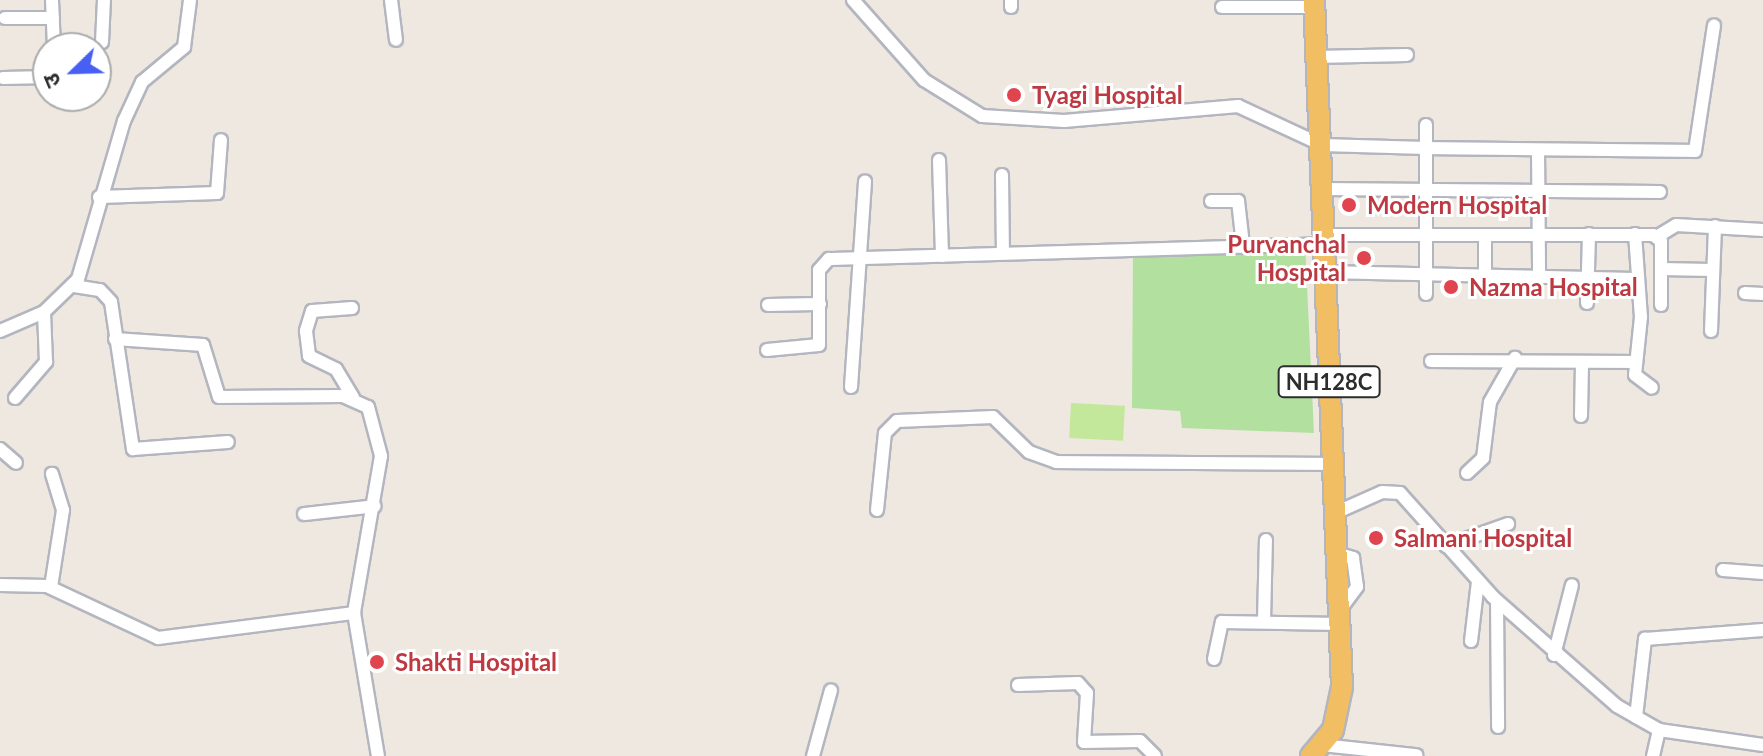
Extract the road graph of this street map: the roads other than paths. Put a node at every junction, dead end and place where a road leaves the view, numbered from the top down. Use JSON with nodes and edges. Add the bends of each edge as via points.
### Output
{"nodes":[{"id":1,"x":52,"y":0,"type":"edge"},
{"id":2,"x":104,"y":0,"type":"edge"},
{"id":3,"x":190,"y":0,"type":"edge"},
{"id":4,"x":391,"y":0,"type":"edge"},
{"id":5,"x":853,"y":0,"type":"edge"},
{"id":6,"x":1314,"y":3,"type":"edge"},
{"id":7,"x":1222,"y":7,"type":"dead end"},
{"id":8,"x":5,"y":18,"type":"dead end"},
{"id":9,"x":53,"y":18,"type":"junction"},
{"id":10,"x":1714,"y":25,"type":"dead end"},
{"id":11,"x":53,"y":32,"type":"edge"},
{"id":12,"x":102,"y":32,"type":"edge"},
{"id":13,"x":396,"y":40,"type":"dead end"},
{"id":14,"x":1407,"y":55,"type":"dead end"},
{"id":15,"x":1316,"y":57,"type":"junction"},
{"id":16,"x":32,"y":77,"type":"edge"},
{"id":17,"x":3,"y":78,"type":"dead end"},
{"id":18,"x":1426,"y":125,"type":"dead end"},
{"id":19,"x":221,"y":140,"type":"dead end"},
{"id":20,"x":1322,"y":145,"type":"junction"},
{"id":21,"x":1426,"y":148,"type":"junction"},
{"id":22,"x":1538,"y":150,"type":"junction"},
{"id":23,"x":939,"y":160,"type":"dead end"},
{"id":24,"x":1002,"y":175,"type":"dead end"},
{"id":25,"x":865,"y":181,"type":"dead end"},
{"id":26,"x":1323,"y":189,"type":"junction"},
{"id":27,"x":1427,"y":190,"type":"junction"},
{"id":28,"x":1539,"y":191,"type":"junction"},
{"id":29,"x":1660,"y":192,"type":"dead end"},
{"id":30,"x":99,"y":197,"type":"junction"},
{"id":31,"x":1211,"y":201,"type":"dead end"},
{"id":32,"x":1715,"y":226,"type":"junction"},
{"id":33,"x":1763,"y":230,"type":"edge"},
{"id":34,"x":1589,"y":234,"type":"junction"},
{"id":35,"x":1635,"y":234,"type":"junction"},
{"id":36,"x":1539,"y":235,"type":"junction"},
{"id":37,"x":1485,"y":236,"type":"junction"},
{"id":38,"x":1658,"y":236,"type":"junction"},
{"id":39,"x":1426,"y":237,"type":"junction"},
{"id":40,"x":1325,"y":239,"type":"junction"},
{"id":41,"x":1243,"y":245,"type":"junction"},
{"id":42,"x":1003,"y":252,"type":"junction"},
{"id":43,"x":942,"y":256,"type":"junction"},
{"id":44,"x":860,"y":261,"type":"junction"},
{"id":45,"x":1661,"y":269,"type":"junction"},
{"id":46,"x":1712,"y":270,"type":"junction"},
{"id":47,"x":1326,"y":272,"type":"junction"},
{"id":48,"x":1426,"y":273,"type":"junction"},
{"id":49,"x":1485,"y":274,"type":"junction"},
{"id":50,"x":1539,"y":275,"type":"junction"},
{"id":51,"x":1588,"y":276,"type":"junction"},
{"id":52,"x":1635,"y":279,"type":"junction"},
{"id":53,"x":74,"y":286,"type":"junction"},
{"id":54,"x":1745,"y":293,"type":"dead end"},
{"id":55,"x":1426,"y":294,"type":"dead end"},
{"id":56,"x":1763,"y":294,"type":"edge"},
{"id":57,"x":1587,"y":303,"type":"dead end"},
{"id":58,"x":820,"y":304,"type":"junction"},
{"id":59,"x":768,"y":305,"type":"dead end"},
{"id":60,"x":1661,"y":305,"type":"dead end"},
{"id":61,"x":352,"y":308,"type":"dead end"},
{"id":62,"x":44,"y":312,"type":"junction"},
{"id":63,"x":0,"y":331,"type":"edge"},
{"id":64,"x":1711,"y":331,"type":"dead end"},
{"id":65,"x":115,"y":339,"type":"junction"},
{"id":66,"x":767,"y":350,"type":"dead end"},
{"id":67,"x":1515,"y":358,"type":"junction"},
{"id":68,"x":1431,"y":361,"type":"dead end"},
{"id":69,"x":1582,"y":362,"type":"junction"},
{"id":70,"x":1636,"y":362,"type":"junction"},
{"id":71,"x":851,"y":387,"type":"dead end"},
{"id":72,"x":1652,"y":388,"type":"dead end"},
{"id":73,"x":353,"y":397,"type":"junction"},
{"id":74,"x":15,"y":398,"type":"dead end"},
{"id":75,"x":1581,"y":416,"type":"dead end"},
{"id":76,"x":228,"y":442,"type":"dead end"},
{"id":77,"x":0,"y":449,"type":"edge"},
{"id":78,"x":16,"y":463,"type":"dead end"},
{"id":79,"x":1332,"y":464,"type":"junction"},
{"id":80,"x":1467,"y":473,"type":"dead end"},
{"id":81,"x":52,"y":474,"type":"dead end"},
{"id":82,"x":375,"y":506,"type":"junction"},
{"id":83,"x":877,"y":510,"type":"dead end"},
{"id":84,"x":1335,"y":513,"type":"junction"},
{"id":85,"x":304,"y":514,"type":"dead end"},
{"id":86,"x":1508,"y":524,"type":"dead end"},
{"id":87,"x":1266,"y":540,"type":"dead end"},
{"id":88,"x":1446,"y":546,"type":"junction"},
{"id":89,"x":1723,"y":570,"type":"dead end"},
{"id":90,"x":1763,"y":573,"type":"edge"},
{"id":91,"x":1478,"y":581,"type":"junction"},
{"id":92,"x":0,"y":585,"type":"edge"},
{"id":93,"x":1572,"y":585,"type":"dead end"},
{"id":94,"x":51,"y":587,"type":"junction"},
{"id":95,"x":1497,"y":601,"type":"junction"},
{"id":96,"x":354,"y":613,"type":"junction"},
{"id":97,"x":1341,"y":616,"type":"junction"},
{"id":98,"x":1264,"y":620,"type":"junction"},
{"id":99,"x":1763,"y":630,"type":"edge"},
{"id":100,"x":1471,"y":641,"type":"dead end"},
{"id":101,"x":1554,"y":655,"type":"junction"},
{"id":102,"x":1214,"y":659,"type":"dead end"},
{"id":103,"x":1018,"y":685,"type":"dead end"},
{"id":104,"x":831,"y":690,"type":"dead end"},
{"id":105,"x":1636,"y":717,"type":"junction"},
{"id":106,"x":1498,"y":727,"type":"dead end"},
{"id":107,"x":1659,"y":730,"type":"junction"},
{"id":108,"x":1763,"y":745,"type":"edge"},
{"id":109,"x":1316,"y":751,"type":"edge"},
{"id":110,"x":1359,"y":753,"type":"edge"},
{"id":111,"x":1416,"y":755,"type":"edge"},
{"id":112,"x":378,"y":756,"type":"edge"},
{"id":113,"x":813,"y":756,"type":"edge"},
{"id":114,"x":1155,"y":756,"type":"edge"},
{"id":115,"x":1653,"y":756,"type":"edge"}],
"edges":[{"from":1,"to":9,"type":"street"},
{"from":2,"to":12,"type":"street"},
{"from":3,"to":30,"type":"street","via":[[184,47],[138,89]]},
{"from":4,"to":13,"type":"street"},
{"from":5,"to":20,"type":"street","via":[[924,80],[982,116],[1064,121],[1238,106]]},
{"from":6,"to":7,"type":"street"},
{"from":6,"to":15,"type":"highway","number":"NH128C"},
{"from":8,"to":9,"type":"street"},
{"from":9,"to":11,"type":"street"},
{"from":10,"to":22,"type":"street","via":[[1695,151]]},
{"from":14,"to":15,"type":"street"},
{"from":15,"to":20,"type":"highway","number":"NH128C"},
{"from":16,"to":17,"type":"street"},
{"from":18,"to":21,"type":"street"},
{"from":19,"to":30,"type":"street","via":[[217,193]]},
{"from":20,"to":21,"type":"street"},
{"from":20,"to":26,"type":"highway","number":"NH128C"},
{"from":21,"to":22,"type":"street"},
{"from":21,"to":27,"type":"street"},
{"from":22,"to":28,"type":"street"},
{"from":23,"to":43,"type":"street"},
{"from":24,"to":42,"type":"street"},
{"from":25,"to":44,"type":"street"},
{"from":26,"to":27,"type":"street"},
{"from":26,"to":40,"type":"highway","number":"NH128C"},
{"from":27,"to":28,"type":"street"},
{"from":27,"to":39,"type":"street"},
{"from":28,"to":29,"type":"street"},
{"from":28,"to":36,"type":"street"},
{"from":30,"to":53,"type":"street"},
{"from":31,"to":41,"type":"street","via":[[1238,201]]},
{"from":32,"to":33,"type":"street"},
{"from":32,"to":38,"type":"street","via":[[1676,225]]},
{"from":32,"to":46,"type":"street"},
{"from":34,"to":35,"type":"street"},
{"from":34,"to":36,"type":"street"},
{"from":34,"to":51,"type":"street"},
{"from":35,"to":38,"type":"street"},
{"from":35,"to":52,"type":"street"},
{"from":36,"to":37,"type":"street"},
{"from":36,"to":50,"type":"street"},
{"from":37,"to":39,"type":"street"},
{"from":37,"to":49,"type":"street"},
{"from":38,"to":45,"type":"street"},
{"from":39,"to":40,"type":"street"},
{"from":39,"to":48,"type":"street"},
{"from":40,"to":41,"type":"street"},
{"from":40,"to":47,"type":"highway","number":"NH128C"},
{"from":41,"to":42,"type":"street"},
{"from":42,"to":43,"type":"street"},
{"from":43,"to":44,"type":"street"},
{"from":44,"to":58,"type":"street","via":[[821,264]]},
{"from":44,"to":71,"type":"street"},
{"from":45,"to":46,"type":"street"},
{"from":45,"to":60,"type":"street"},
{"from":46,"to":64,"type":"street"},
{"from":47,"to":48,"type":"street"},
{"from":47,"to":79,"type":"highway","number":"NH128C"},
{"from":48,"to":49,"type":"street"},
{"from":48,"to":55,"type":"street"},
{"from":49,"to":50,"type":"street"},
{"from":50,"to":51,"type":"street"},
{"from":51,"to":52,"type":"street"},
{"from":51,"to":57,"type":"street"},
{"from":52,"to":70,"type":"street"},
{"from":53,"to":62,"type":"street"},
{"from":53,"to":65,"type":"street","via":[[109,297]]},
{"from":54,"to":56,"type":"street"},
{"from":58,"to":59,"type":"street"},
{"from":58,"to":66,"type":"street","via":[[816,349]]},
{"from":61,"to":73,"type":"street","via":[[312,311],[306,331],[309,356],[336,369]]},
{"from":62,"to":63,"type":"street"},
{"from":62,"to":74,"type":"street","via":[[46,362]]},
{"from":65,"to":73,"type":"street","via":[[203,345],[219,397]]},
{"from":65,"to":76,"type":"street","via":[[133,449]]},
{"from":67,"to":68,"type":"street"},
{"from":67,"to":69,"type":"street"},
{"from":67,"to":80,"type":"street","via":[[1490,402],[1483,458]]},
{"from":69,"to":70,"type":"street"},
{"from":69,"to":75,"type":"street"},
{"from":70,"to":72,"type":"street","via":[[1637,383]]},
{"from":73,"to":82,"type":"street","via":[[368,407],[381,439]]},
{"from":77,"to":78,"type":"street"},
{"from":79,"to":83,"type":"street","via":[[1056,462],[1029,452],[993,417],[897,421],[885,433]]},
{"from":79,"to":84,"type":"highway","number":"NH128C"},
{"from":81,"to":94,"type":"street","via":[[63,510]]},
{"from":82,"to":85,"type":"street"},
{"from":82,"to":96,"type":"street"},
{"from":84,"to":88,"type":"street","via":[[1382,492],[1400,493]]},
{"from":84,"to":97,"type":"highway","number":"NH128C"},
{"from":86,"to":88,"type":"street"},
{"from":87,"to":98,"type":"street"},
{"from":88,"to":91,"type":"street"},
{"from":89,"to":90,"type":"street"},
{"from":91,"to":95,"type":"street"},
{"from":91,"to":100,"type":"street"},
{"from":92,"to":94,"type":"street"},
{"from":93,"to":101,"type":"street"},
{"from":94,"to":96,"type":"street","via":[[158,638]]},
{"from":95,"to":101,"type":"street"},
{"from":95,"to":106,"type":"street"},
{"from":96,"to":112,"type":"street"},
{"from":97,"to":98,"type":"street"},
{"from":97,"to":109,"type":"highway","number":"NH128C","via":[[1339,711]]},
{"from":98,"to":102,"type":"street","via":[[1217,625]]},
{"from":99,"to":105,"type":"street","via":[[1645,639]]},
{"from":101,"to":105,"type":"street"},
{"from":103,"to":114,"type":"street","via":[[1078,683],[1087,693],[1084,742],[1140,741]]},
{"from":104,"to":113,"type":"street"},
{"from":105,"to":107,"type":"street"},
{"from":107,"to":108,"type":"street"},
{"from":107,"to":115,"type":"street"},
{"from":109,"to":110,"type":"street"},
{"from":110,"to":111,"type":"street"}]}
